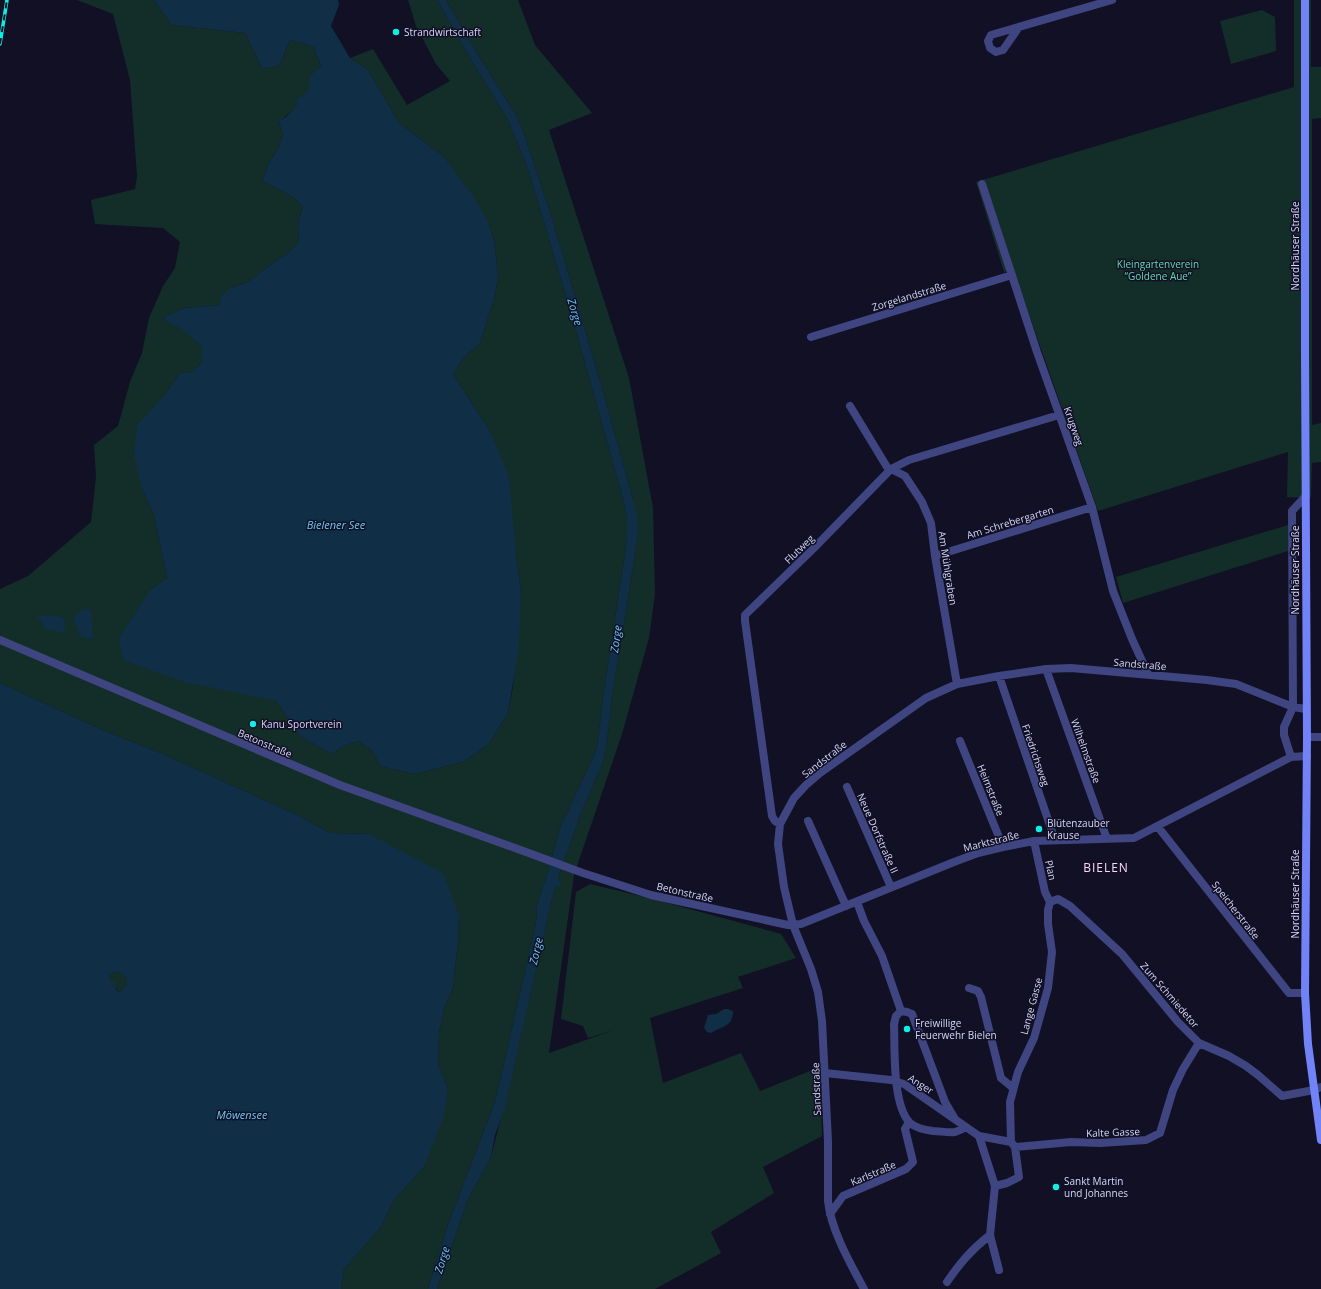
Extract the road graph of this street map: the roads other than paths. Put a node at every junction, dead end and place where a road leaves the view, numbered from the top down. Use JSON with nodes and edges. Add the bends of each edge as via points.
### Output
{"nodes":[{"id":1,"x":1112,"y":0,"type":"edge"},
{"id":2,"x":1305,"y":0,"type":"edge"},
{"id":3,"x":1018,"y":27,"type":"dead end"},
{"id":4,"x":982,"y":184,"type":"dead end"},
{"id":5,"x":1012,"y":275,"type":"junction"},
{"id":6,"x":811,"y":336,"type":"dead end"},
{"id":7,"x":850,"y":406,"type":"dead end"},
{"id":8,"x":1060,"y":415,"type":"junction"},
{"id":9,"x":891,"y":470,"type":"junction"},
{"id":10,"x":1305,"y":496,"type":"junction"},
{"id":11,"x":1092,"y":507,"type":"junction"},
{"id":12,"x":935,"y":556,"type":"junction"},
{"id":13,"x":0,"y":640,"type":"edge"},
{"id":14,"x":1046,"y":670,"type":"junction"},
{"id":15,"x":1148,"y":674,"type":"junction"},
{"id":16,"x":999,"y":676,"type":"junction"},
{"id":17,"x":957,"y":684,"type":"junction"},
{"id":18,"x":1293,"y":707,"type":"junction"},
{"id":19,"x":1306,"y":710,"type":"junction"},
{"id":20,"x":1306,"y":737,"type":"junction"},
{"id":21,"x":1321,"y":737,"type":"edge"},
{"id":22,"x":960,"y":741,"type":"dead end"},
{"id":23,"x":1306,"y":756,"type":"junction"},
{"id":24,"x":1291,"y":757,"type":"junction"},
{"id":25,"x":847,"y":787,"type":"dead end"},
{"id":26,"x":808,"y":822,"type":"dead end"},
{"id":27,"x":780,"y":824,"type":"junction"},
{"id":28,"x":1158,"y":827,"type":"junction"},
{"id":29,"x":1107,"y":839,"type":"junction"},
{"id":30,"x":1055,"y":840,"type":"junction"},
{"id":31,"x":1034,"y":841,"type":"junction"},
{"id":32,"x":1003,"y":847,"type":"junction"},
{"id":33,"x":891,"y":887,"type":"junction"},
{"id":34,"x":857,"y":902,"type":"junction"},
{"id":35,"x":1050,"y":902,"type":"junction"},
{"id":36,"x":846,"y":906,"type":"junction"},
{"id":37,"x":793,"y":925,"type":"junction"},
{"id":38,"x":969,"y":988,"type":"dead end"},
{"id":39,"x":1305,"y":993,"type":"junction"},
{"id":40,"x":901,"y":1011,"type":"junction"},
{"id":41,"x":1199,"y":1043,"type":"junction"},
{"id":42,"x":826,"y":1073,"type":"junction"},
{"id":43,"x":895,"y":1081,"type":"junction"},
{"id":44,"x":1013,"y":1088,"type":"junction"},
{"id":45,"x":1318,"y":1089,"type":"edge"},
{"id":46,"x":954,"y":1119,"type":"junction"},
{"id":47,"x":909,"y":1122,"type":"junction"},
{"id":48,"x":966,"y":1127,"type":"junction"},
{"id":49,"x":979,"y":1136,"type":"junction"},
{"id":50,"x":1321,"y":1140,"type":"edge"},
{"id":51,"x":1013,"y":1145,"type":"junction"},
{"id":52,"x":995,"y":1186,"type":"junction"},
{"id":53,"x":830,"y":1214,"type":"junction"},
{"id":54,"x":990,"y":1235,"type":"junction"},
{"id":55,"x":999,"y":1270,"type":"dead end"},
{"id":56,"x":947,"y":1282,"type":"dead end"},
{"id":57,"x":864,"y":1289,"type":"edge"}],
"edges":[{"from":1,"to":3,"type":"street"},
{"from":2,"to":10,"type":"main road","name":"Nordhäuser Straße"},
{"from":4,"to":5,"type":"street","name":"Krugweg"},
{"from":5,"to":6,"type":"street","name":"Zorgelandstraße"},
{"from":5,"to":8,"type":"street","name":"Krugweg"},
{"from":7,"to":9,"type":"street","via":[[883,462]]},
{"from":8,"to":9,"type":"street","name":"Flutweg","via":[[908,460]]},
{"from":8,"to":11,"type":"street","name":"Krugweg"},
{"from":9,"to":12,"type":"street","name":"Am Mühlgraben","via":[[905,476],[922,502],[931,523]]},
{"from":9,"to":27,"type":"street","name":"Flutweg","via":[[745,614],[772,816]]},
{"from":10,"to":18,"type":"street","via":[[1292,511]]},
{"from":10,"to":19,"type":"main road","name":"Nordhäuser Straße"},
{"from":11,"to":12,"type":"street","name":"Am Schrebergarten"},
{"from":11,"to":15,"type":"street","name":"Krugweg","via":[[1113,591]]},
{"from":12,"to":17,"type":"street","name":"Am Mühlgraben"},
{"from":13,"to":37,"type":"street","name":"Betonstraße","via":[[340,785],[575,870],[651,895]]},
{"from":14,"to":15,"type":"street","name":"Sandstraße","via":[[1071,668]]},
{"from":14,"to":16,"type":"street","name":"Sandstraße"},
{"from":14,"to":29,"type":"street","name":"Wilhelmstraße"},
{"from":15,"to":18,"type":"street","name":"Sandstraße","via":[[1236,684]]},
{"from":16,"to":17,"type":"street","name":"Sandstraße"},
{"from":16,"to":30,"type":"street","name":"Friedrichsweg"},
{"from":17,"to":27,"type":"street","name":"Sandstraße","via":[[926,698],[820,772],[794,798]]},
{"from":18,"to":19,"type":"street","name":"Sandstraße"},
{"from":18,"to":24,"type":"street","via":[[1284,727]]},
{"from":19,"to":20,"type":"main road","name":"Nordhäuser Straße"},
{"from":20,"to":21,"type":"street"},
{"from":20,"to":23,"type":"main road","name":"Nordhäuser Straße"},
{"from":22,"to":32,"type":"street","name":"Heimstraße"},
{"from":23,"to":24,"type":"street","name":"Marktstraße"},
{"from":23,"to":39,"type":"main road","name":"Nordhäuser Straße"},
{"from":24,"to":28,"type":"street","name":"Marktstraße"},
{"from":25,"to":33,"type":"street","name":"Neue Dorfstraße II"},
{"from":26,"to":36,"type":"street"},
{"from":27,"to":37,"type":"street","name":"Sandstraße","via":[[778,844],[781,868]]},
{"from":28,"to":29,"type":"street","name":"Marktstraße","via":[[1134,838]]},
{"from":28,"to":39,"type":"street","name":"Speicherstraße","via":[[1289,993]]},
{"from":29,"to":30,"type":"street","name":"Marktstraße"},
{"from":30,"to":31,"type":"street","name":"Marktstraße"},
{"from":31,"to":32,"type":"street","name":"Marktstraße"},
{"from":31,"to":35,"type":"street","name":"Plan","via":[[1045,892]]},
{"from":32,"to":33,"type":"street","name":"Marktstraße","via":[[978,853]]},
{"from":33,"to":34,"type":"street","name":"Marktstraße"},
{"from":34,"to":36,"type":"street","name":"Marktstraße"},
{"from":34,"to":40,"type":"street","via":[[882,956]]},
{"from":35,"to":41,"type":"street","name":"Zum Schmiedetor","via":[[1058,899],[1070,906],[1122,954],[1178,1022]]},
{"from":35,"to":44,"type":"street","name":"Lange Gasse","via":[[1048,924],[1052,952],[1048,988],[1034,1038]]},
{"from":36,"to":37,"type":"street","name":"Marktstraße"},
{"from":37,"to":42,"type":"street","name":"Sandstraße","via":[[818,992]]},
{"from":38,"to":44,"type":"street","via":[[978,991],[981,997],[1001,1078]]},
{"from":39,"to":45,"type":"main road","name":"Nordhäuser Straße","via":[[1308,1044]]},
{"from":40,"to":43,"type":"street","name":"Anger","via":[[896,1016],[894,1024]]},
{"from":40,"to":46,"type":"street","name":"Anger","via":[[912,1014],[945,1102]]},
{"from":41,"to":45,"type":"street","name":"Zum Schmiedetor","via":[[1246,1066],[1282,1096]]},
{"from":41,"to":51,"type":"street","name":"Kalte Gasse","via":[[1173,1090],[1160,1133],[1146,1140]]},
{"from":42,"to":43,"type":"street"},
{"from":42,"to":53,"type":"street","name":"Sandstraße"},
{"from":43,"to":46,"type":"street","name":"Anger","via":[[912,1088]]},
{"from":43,"to":47,"type":"street","via":[[899,1100]]},
{"from":44,"to":51,"type":"street","name":"Lange Gasse","via":[[1010,1102]]},
{"from":45,"to":50,"type":"main road","name":"Nordhäuser Straße"},
{"from":46,"to":48,"type":"street","name":"Anger"},
{"from":47,"to":48,"type":"street","via":[[915,1127],[927,1130],[954,1132]]},
{"from":47,"to":53,"type":"street","name":"Karlstraße","via":[[905,1128],[913,1162],[906,1169],[842,1196]]},
{"from":48,"to":49,"type":"street","name":"Anger"},
{"from":49,"to":51,"type":"street","name":"Kalte Gasse"},
{"from":49,"to":52,"type":"street"},
{"from":51,"to":52,"type":"street","name":"Lange Gasse","via":[[1019,1177]]},
{"from":52,"to":54,"type":"street"},
{"from":53,"to":57,"type":"street","name":"Sandstraße","via":[[833,1226]]},
{"from":54,"to":55,"type":"street"},
{"from":54,"to":56,"type":"street","via":[[967,1254]]}]}
